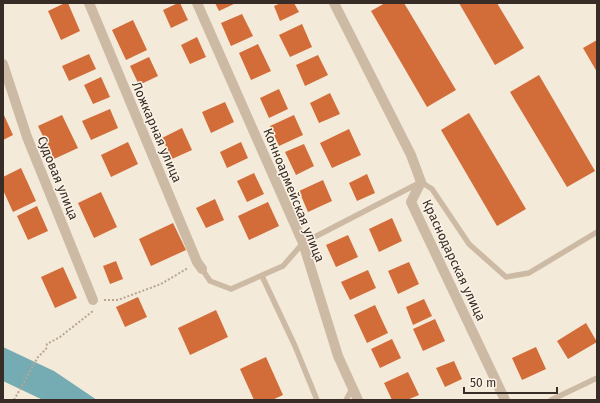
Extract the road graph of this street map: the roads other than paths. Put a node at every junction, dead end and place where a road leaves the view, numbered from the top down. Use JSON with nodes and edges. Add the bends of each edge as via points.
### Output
{"nodes":[{"id":1,"x":89,"y":3,"type":"edge"},
{"id":2,"x":197,"y":3,"type":"edge"},
{"id":3,"x":334,"y":3,"type":"edge"},
{"id":4,"x":3,"y":64,"type":"edge"},
{"id":5,"x":421,"y":182,"type":"junction"},
{"id":6,"x":597,"y":232,"type":"edge"},
{"id":7,"x":303,"y":243,"type":"junction"},
{"id":8,"x":200,"y":266,"type":"joint"},
{"id":9,"x":262,"y":276,"type":"junction"},
{"id":10,"x":93,"y":300,"type":"road end"},
{"id":11,"x":597,"y":378,"type":"edge"},
{"id":12,"x":353,"y":389,"type":"junction"},
{"id":13,"x":317,"y":400,"type":"edge"},
{"id":14,"x":346,"y":400,"type":"edge"},
{"id":15,"x":358,"y":400,"type":"edge"},
{"id":16,"x":505,"y":400,"type":"edge"},
{"id":17,"x":551,"y":400,"type":"edge"}],
"edges":[{"from":1,"to":8,"type":"street","name":"Ложкарная улица"},
{"from":2,"to":7,"type":"street","name":"Конноармейская улица"},
{"from":3,"to":5,"type":"street","name":"Краснодарская улица","via":[[412,155]]},
{"from":4,"to":10,"type":"street","name":"Судовая улица","via":[[27,136]]},
{"from":5,"to":6,"type":"lane","via":[[432,189],[469,244],[506,277],[529,273]]},
{"from":5,"to":7,"type":"lane"},
{"from":5,"to":16,"type":"street","name":"Краснодарская улица","via":[[411,202]]},
{"from":7,"to":9,"type":"lane","via":[[283,266]]},
{"from":7,"to":12,"type":"street","name":"Конноармейская улица","via":[[338,356]]},
{"from":8,"to":9,"type":"lane","via":[[210,280],[231,290]]},
{"from":9,"to":13,"type":"lane"},
{"from":11,"to":17,"type":"lane"},
{"from":12,"to":14,"type":"lane"},
{"from":12,"to":15,"type":"street","name":"Конноармейская улица"}]}
